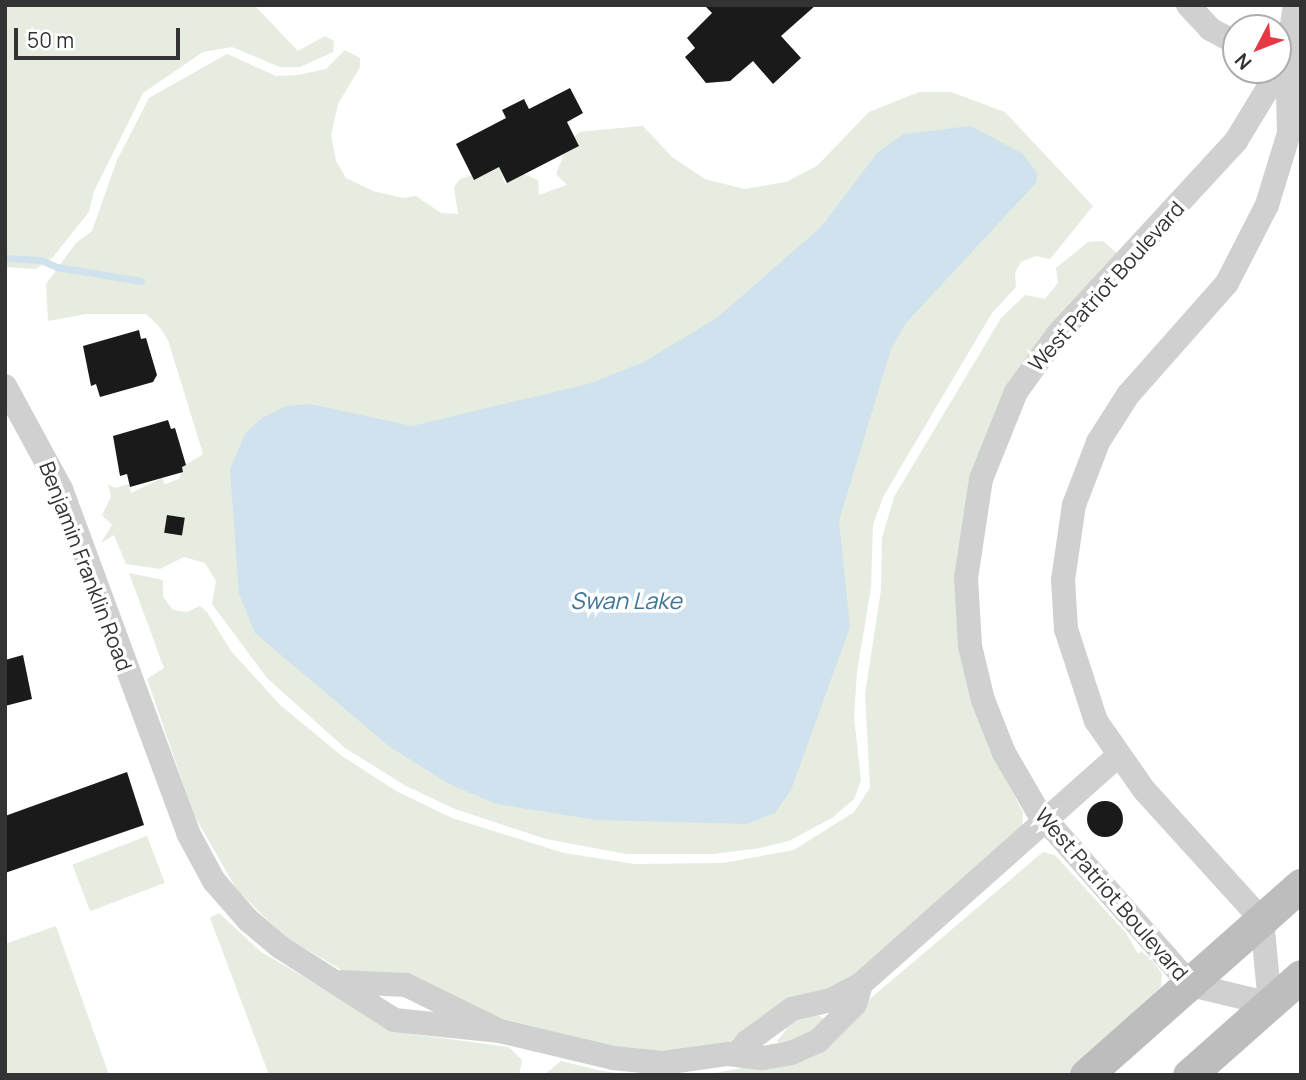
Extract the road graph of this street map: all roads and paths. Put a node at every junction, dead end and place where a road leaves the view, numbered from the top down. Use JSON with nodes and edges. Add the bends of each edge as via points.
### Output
{"nodes":[{"id":1,"x":1188,"y":5,"type":"edge"},
{"id":2,"x":1295,"y":5,"type":"edge"},
{"id":3,"x":1292,"y":34,"type":"edge"},
{"id":4,"x":1222,"y":35,"type":"edge"},
{"id":5,"x":1274,"y":84,"type":"edge"},
{"id":6,"x":1290,"y":84,"type":"edge"},
{"id":7,"x":5,"y":386,"type":"edge"},
{"id":8,"x":1118,"y":756,"type":"junction"},
{"id":9,"x":1046,"y":822,"type":"junction"},
{"id":10,"x":1301,"y":885,"type":"edge"},
{"id":11,"x":1262,"y":920,"type":"junction"},
{"id":12,"x":1301,"y":976,"type":"edge"},
{"id":13,"x":336,"y":981,"type":"junction"},
{"id":14,"x":861,"y":984,"type":"junction"},
{"id":15,"x":1191,"y":985,"type":"junction"},
{"id":16,"x":1270,"y":1004,"type":"junction"},
{"id":17,"x":500,"y":1031,"type":"junction"},
{"id":18,"x":737,"y":1054,"type":"junction"},
{"id":19,"x":1086,"y":1075,"type":"edge"},
{"id":20,"x":1189,"y":1075,"type":"edge"}],
"edges":[{"from":1,"to":4,"type":"street"},
{"from":2,"to":3,"type":"street","name":"West Patriot Boulevard"},
{"from":5,"to":9,"type":"street","name":"West Patriot Boulevard","via":[[1236,141],[1043,352],[1004,416],[981,479],[966,578],[975,671],[1004,753]]},
{"from":6,"to":8,"type":"street","name":"West Patriot Boulevard","via":[[1285,157],[1255,236],[1227,283],[1113,415],[1087,464],[1074,505],[1063,580],[1066,629],[1084,691]]},
{"from":7,"to":13,"type":"street","name":"Benjamin Franklin Road","via":[[61,489],[188,833],[214,881],[264,934]]},
{"from":8,"to":9,"type":"street"},
{"from":8,"to":11,"type":"street","name":"West Patriot Boulevard"},
{"from":9,"to":14,"type":"street"},
{"from":9,"to":15,"type":"street","name":"West Patriot Boulevard"},
{"from":10,"to":11,"type":"main road"},
{"from":11,"to":15,"type":"main road"},
{"from":11,"to":16,"type":"street"},
{"from":12,"to":16,"type":"main road"},
{"from":13,"to":17,"type":"street","via":[[406,985]]},
{"from":13,"to":17,"type":"street","name":"Benjamin Franklin Road","via":[[401,1022]]},
{"from":14,"to":18,"type":"street","via":[[831,1000],[792,1009]]},
{"from":14,"to":18,"type":"street","via":[[855,1004],[811,1044],[763,1058]]},
{"from":15,"to":16,"type":"street","name":"West Patriot Boulevard"},
{"from":15,"to":19,"type":"main road"},
{"from":16,"to":20,"type":"main road"},
{"from":17,"to":18,"type":"street","via":[[637,1062]]}]}
